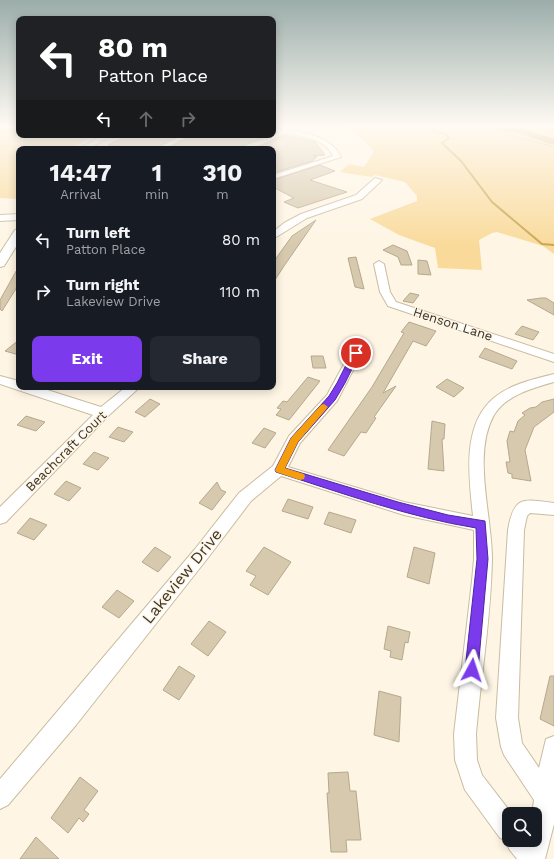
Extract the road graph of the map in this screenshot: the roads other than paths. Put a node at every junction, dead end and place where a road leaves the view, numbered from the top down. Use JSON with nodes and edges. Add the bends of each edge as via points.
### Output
{"nodes":[{"id":1,"x":308,"y":167,"type":"edge"},
{"id":2,"x":276,"y":176,"type":"edge"},
{"id":3,"x":378,"y":180,"type":"dead end"},
{"id":4,"x":16,"y":217,"type":"edge"},
{"id":5,"x":0,"y":218,"type":"edge"},
{"id":6,"x":276,"y":234,"type":"edge"},
{"id":7,"x":16,"y":237,"type":"edge"},
{"id":8,"x":0,"y":263,"type":"edge"},
{"id":9,"x":379,"y":264,"type":"dead end"},
{"id":10,"x":356,"y":353,"type":"dead end"},
{"id":11,"x":554,"y":358,"type":"edge"},
{"id":12,"x":554,"y":378,"type":"edge"},
{"id":13,"x":33,"y":390,"type":"edge"},
{"id":14,"x":130,"y":390,"type":"edge"},
{"id":15,"x":103,"y":413,"type":"junction"},
{"id":16,"x":279,"y":470,"type":"junction"},
{"id":17,"x":554,"y":509,"type":"edge"},
{"id":18,"x":0,"y":517,"type":"edge"},
{"id":19,"x":481,"y":524,"type":"junction"},
{"id":20,"x":554,"y":747,"type":"edge"},
{"id":21,"x":0,"y":797,"type":"edge"},
{"id":22,"x":546,"y":798,"type":"junction"},
{"id":23,"x":502,"y":820,"type":"edge"},
{"id":24,"x":528,"y":852,"type":"edge"}],
"edges":[{"from":1,"to":2,"type":"street"},
{"from":3,"to":6,"type":"street","via":[[359,197],[304,216]]},
{"from":4,"to":5,"type":"street"},
{"from":7,"to":8,"type":"main road"},
{"from":9,"to":11,"type":"street","name":"Henson Lane","via":[[392,304]]},
{"from":10,"to":16,"type":"street","name":"Lakeview Drive","via":[[335,393],[294,440]]},
{"from":12,"to":19,"type":"street","via":[[513,392],[496,402],[482,424],[477,446]]},
{"from":13,"to":15,"type":"street"},
{"from":14,"to":15,"type":"street","name":"Beachcraft Court"},
{"from":15,"to":18,"type":"street","name":"Beachcraft Court"},
{"from":16,"to":19,"type":"street","via":[[398,506]]},
{"from":16,"to":21,"type":"street","name":"Lakeview Drive","via":[[245,497],[202,554]]},
{"from":17,"to":22,"type":"street","via":[[528,506],[519,513],[516,530],[507,718],[512,747]]},
{"from":19,"to":23,"type":"street","via":[[483,559],[465,734],[466,760],[473,782]]},
{"from":20,"to":22,"type":"street"},
{"from":22,"to":24,"type":"street","via":[[540,837]]}]}
